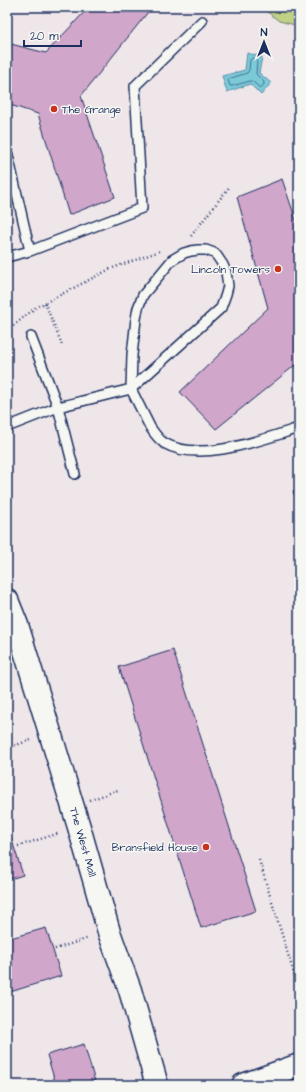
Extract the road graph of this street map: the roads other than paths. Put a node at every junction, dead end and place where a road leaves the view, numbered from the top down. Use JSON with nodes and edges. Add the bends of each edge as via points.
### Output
{"nodes":[{"id":1,"x":202,"y":21,"type":"dead end"},
{"id":2,"x":7,"y":151,"type":"edge"},
{"id":3,"x":30,"y":251,"type":"junction"},
{"id":4,"x":7,"y":257,"type":"edge"},
{"id":5,"x":31,"y":337,"type":"dead end"},
{"id":6,"x":131,"y":389,"type":"junction"},
{"id":7,"x":58,"y":407,"type":"junction"},
{"id":8,"x":7,"y":427,"type":"edge"},
{"id":9,"x":299,"y":428,"type":"edge"},
{"id":10,"x":75,"y":474,"type":"dead end"},
{"id":11,"x":7,"y":600,"type":"edge"},
{"id":12,"x":299,"y":1066,"type":"edge"},
{"id":13,"x":157,"y":1085,"type":"edge"},
{"id":14,"x":243,"y":1085,"type":"edge"}],
"edges":[{"from":1,"to":3,"type":"lane","via":[[135,86],[142,208]]},
{"from":2,"to":3,"type":"lane"},
{"from":3,"to":4,"type":"lane"},
{"from":5,"to":7,"type":"lane"},
{"from":6,"to":6,"type":"lane","via":[[136,319],[143,295],[172,260],[198,250],[214,253],[223,265],[228,280],[221,308]]},
{"from":6,"to":7,"type":"lane"},
{"from":6,"to":9,"type":"lane","via":[[154,433],[172,447],[180,449],[223,449]]},
{"from":7,"to":8,"type":"lane"},
{"from":7,"to":10,"type":"lane"},
{"from":11,"to":13,"type":"main road","name":"The West Mall","via":[[73,805],[109,932],[130,990]]},
{"from":12,"to":14,"type":"main road"}]}
